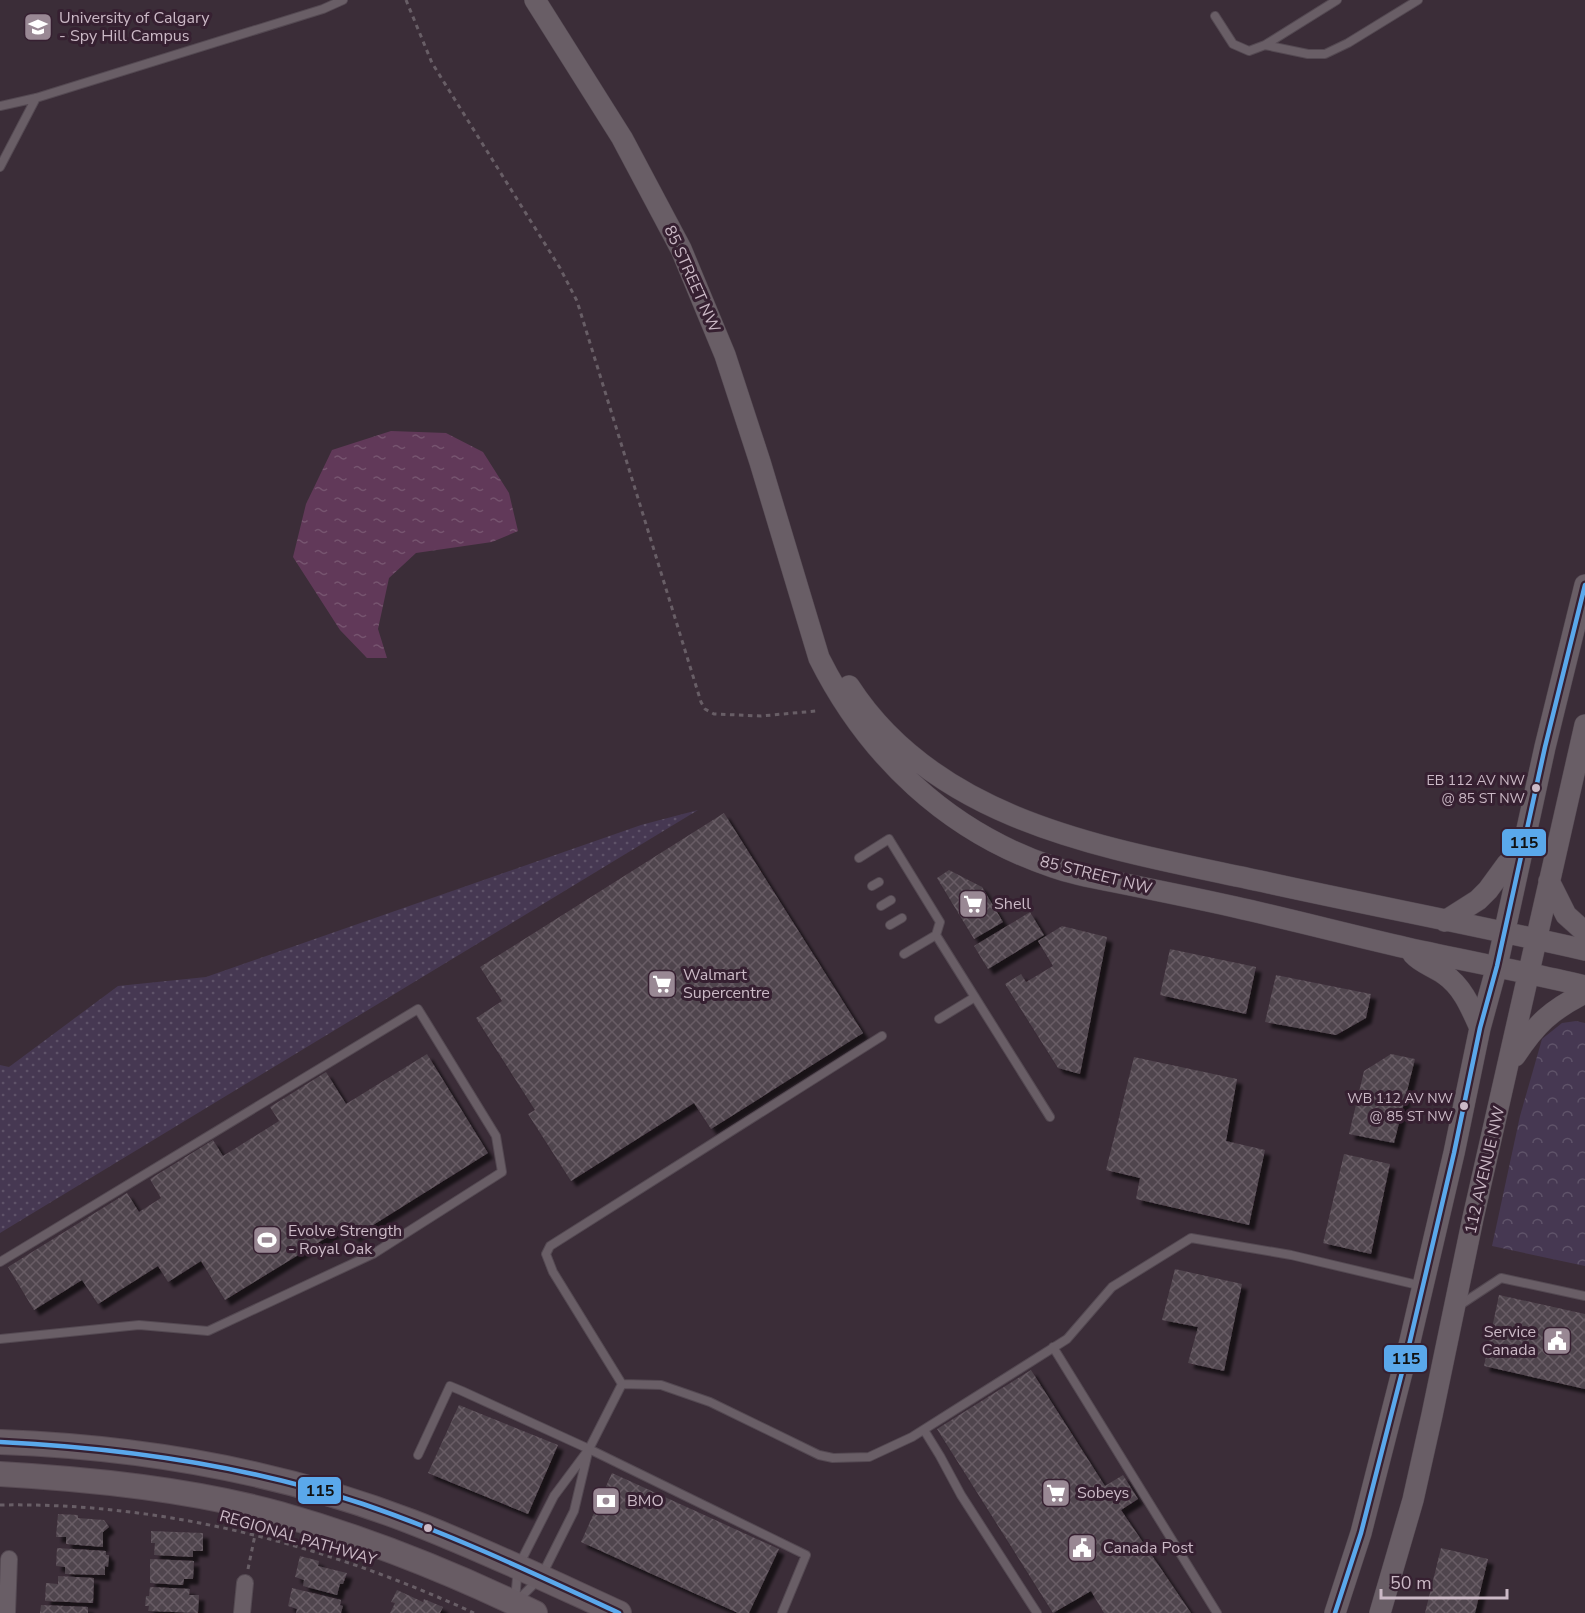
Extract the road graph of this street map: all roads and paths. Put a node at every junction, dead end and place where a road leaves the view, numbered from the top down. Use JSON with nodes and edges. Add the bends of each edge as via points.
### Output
{"nodes":[{"id":1,"x":343,"y":0,"type":"edge"},
{"id":2,"x":406,"y":0,"type":"edge"},
{"id":3,"x":535,"y":0,"type":"edge"},
{"id":4,"x":1337,"y":0,"type":"edge"},
{"id":5,"x":1418,"y":0,"type":"edge"},
{"id":6,"x":1215,"y":16,"type":"dead end"},
{"id":7,"x":1265,"y":45,"type":"junction"},
{"id":8,"x":36,"y":98,"type":"junction"},
{"id":9,"x":0,"y":106,"type":"edge"},
{"id":10,"x":0,"y":167,"type":"edge"},
{"id":11,"x":796,"y":582,"type":"junction"},
{"id":12,"x":1585,"y":585,"type":"edge"},
{"id":13,"x":816,"y":711,"type":"dead end"},
{"id":14,"x":1585,"y":725,"type":"edge"},
{"id":15,"x":1521,"y":852,"type":"junction"},
{"id":16,"x":859,"y":858,"type":"dead end"},
{"id":17,"x":1549,"y":881,"type":"junction"},
{"id":18,"x":891,"y":900,"type":"dead end"},
{"id":19,"x":881,"y":906,"type":"dead end"},
{"id":20,"x":902,"y":918,"type":"dead end"},
{"id":21,"x":1445,"y":921,"type":"junction"},
{"id":22,"x":890,"y":926,"type":"dead end"},
{"id":23,"x":1504,"y":932,"type":"junction"},
{"id":24,"x":1585,"y":932,"type":"edge"},
{"id":25,"x":936,"y":935,"type":"junction"},
{"id":26,"x":1537,"y":939,"type":"junction"},
{"id":27,"x":1409,"y":948,"type":"junction"},
{"id":28,"x":1585,"y":950,"type":"edge"},
{"id":29,"x":904,"y":954,"type":"dead end"},
{"id":30,"x":1497,"y":966,"type":"junction"},
{"id":31,"x":1530,"y":973,"type":"junction"},
{"id":32,"x":1585,"y":986,"type":"edge"},
{"id":33,"x":1585,"y":993,"type":"edge"},
{"id":34,"x":975,"y":998,"type":"junction"},
{"id":35,"x":939,"y":1019,"type":"dead end"},
{"id":36,"x":1480,"y":1028,"type":"junction"},
{"id":37,"x":882,"y":1036,"type":"dead end"},
{"id":38,"x":1508,"y":1066,"type":"junction"},
{"id":39,"x":1050,"y":1117,"type":"dead end"},
{"id":40,"x":0,"y":1262,"type":"edge"},
{"id":41,"x":1423,"y":1287,"type":"junction"},
{"id":42,"x":1585,"y":1296,"type":"edge"},
{"id":43,"x":1454,"y":1308,"type":"junction"},
{"id":44,"x":0,"y":1339,"type":"edge"},
{"id":45,"x":1053,"y":1347,"type":"junction"},
{"id":46,"x":622,"y":1384,"type":"junction"},
{"id":47,"x":924,"y":1430,"type":"junction"},
{"id":48,"x":0,"y":1442,"type":"edge"},
{"id":49,"x":589,"y":1449,"type":"junction"},
{"id":50,"x":418,"y":1455,"type":"dead end"},
{"id":51,"x":0,"y":1474,"type":"edge"},
{"id":52,"x":0,"y":1505,"type":"edge"},
{"id":53,"x":255,"y":1535,"type":"junction"},
{"id":54,"x":9,"y":1559,"type":"dead end"},
{"id":55,"x":518,"y":1567,"type":"junction"},
{"id":56,"x":541,"y":1577,"type":"junction"},
{"id":57,"x":245,"y":1583,"type":"joint"},
{"id":58,"x":525,"y":1608,"type":"edge"},
{"id":59,"x":7,"y":1613,"type":"edge"},
{"id":60,"x":242,"y":1613,"type":"edge"},
{"id":61,"x":474,"y":1613,"type":"edge"},
{"id":62,"x":619,"y":1613,"type":"edge"},
{"id":63,"x":782,"y":1613,"type":"edge"},
{"id":64,"x":1037,"y":1613,"type":"edge"},
{"id":65,"x":1217,"y":1613,"type":"edge"},
{"id":66,"x":1335,"y":1613,"type":"edge"},
{"id":67,"x":1380,"y":1613,"type":"edge"}],
"edges":[{"from":1,"to":8,"type":"lane"},
{"from":2,"to":13,"type":"path","via":[[432,63],[577,301],[705,709],[714,714],[761,716]]},
{"from":3,"to":11,"type":"street","name":"85 STREET NW","via":[[622,138],[681,249],[724,355]]},
{"from":4,"to":7,"type":"lane"},
{"from":5,"to":7,"type":"lane","via":[[1325,54]]},
{"from":6,"to":7,"type":"lane","via":[[1233,44],[1249,51]]},
{"from":8,"to":9,"type":"lane"},
{"from":8,"to":10,"type":"lane"},
{"from":11,"to":21,"type":"street","name":"85 STREET NW","via":[[813,623],[856,697],[878,725],[953,786],[1040,827],[1086,841]]},
{"from":11,"to":27,"type":"street","name":"85 STREET NW","via":[[819,658],[852,716],[898,772],[979,833],[1055,868]]},
{"from":12,"to":15,"type":"street","name":"112 AVENUE NW"},
{"from":14,"to":17,"type":"street","name":"112 AVENUE NW"},
{"from":15,"to":21,"type":"street","via":[[1478,900]]},
{"from":15,"to":23,"type":"street","name":"112 AVENUE NW"},
{"from":16,"to":25,"type":"lane","via":[[889,839],[924,904],[940,922]]},
{"from":17,"to":24,"type":"street","via":[[1566,915]]},
{"from":17,"to":26,"type":"street","name":"112 AVENUE NW"},
{"from":18,"to":19,"type":"lane"},
{"from":20,"to":22,"type":"lane"},
{"from":21,"to":23,"type":"street","name":"85 STREET NW"},
{"from":23,"to":26,"type":"street","name":"85 STREET NW"},
{"from":23,"to":30,"type":"street","name":"112 AVENUE NW"},
{"from":25,"to":29,"type":"lane"},
{"from":25,"to":34,"type":"lane"},
{"from":26,"to":28,"type":"street","name":"85 STREET NW"},
{"from":26,"to":31,"type":"street","name":"112 AVENUE NW"},
{"from":27,"to":30,"type":"street","name":"85 STREET NW"},
{"from":27,"to":36,"type":"street","via":[[1420,961],[1452,980],[1467,999]]},
{"from":30,"to":31,"type":"street","name":"85 STREET NW"},
{"from":30,"to":36,"type":"street","name":"112 AVENUE NW"},
{"from":31,"to":32,"type":"street","name":"85 STREET NW"},
{"from":31,"to":38,"type":"street","name":"112 AVENUE NW"},
{"from":33,"to":38,"type":"street","via":[[1541,1021]]},
{"from":34,"to":35,"type":"lane"},
{"from":34,"to":39,"type":"lane"},
{"from":36,"to":41,"type":"street","name":"112 AVENUE NW"},
{"from":37,"to":46,"type":"lane","via":[[550,1246],[546,1254],[553,1272]]},
{"from":38,"to":43,"type":"street","name":"112 AVENUE NW"},
{"from":40,"to":44,"type":"lane","via":[[418,1009],[496,1136],[502,1172],[373,1254],[208,1331],[140,1325]]},
{"from":41,"to":45,"type":"lane","via":[[1291,1255],[1191,1238],[1112,1287],[1067,1338]]},
{"from":41,"to":66,"type":"street","name":"112 AVENUE NW","via":[[1360,1533]]},
{"from":42,"to":43,"type":"lane","via":[[1501,1278]]},
{"from":43,"to":67,"type":"street","name":"112 AVENUE NW","via":[[1413,1500]]},
{"from":45,"to":47,"type":"lane"},
{"from":45,"to":65,"type":"lane"},
{"from":46,"to":47,"type":"lane","via":[[661,1385],[710,1402],[819,1455],[833,1458],[869,1457]]},
{"from":46,"to":49,"type":"lane"},
{"from":47,"to":64,"type":"lane"},
{"from":48,"to":55,"type":"main road","via":[[154,1455],[267,1476],[412,1522]]},
{"from":49,"to":50,"type":"lane","via":[[450,1386]]},
{"from":49,"to":55,"type":"lane","via":[[554,1496]]},
{"from":49,"to":56,"type":"lane","via":[[574,1511]]},
{"from":49,"to":63,"type":"lane","via":[[806,1555]]},
{"from":51,"to":58,"type":"main road","via":[[148,1489],[278,1514],[421,1562]]},
{"from":52,"to":53,"type":"path","name":"REGIONAL PATHWAY","via":[[152,1514]]},
{"from":53,"to":57,"type":"path"},
{"from":53,"to":61,"type":"path","name":"REGIONAL PATHWAY","via":[[347,1561]]},
{"from":54,"to":59,"type":"street"},
{"from":55,"to":56,"type":"main road"},
{"from":55,"to":58,"type":"lane"},
{"from":56,"to":58,"type":"lane"},
{"from":56,"to":62,"type":"main road"},
{"from":57,"to":60,"type":"street"}]}
